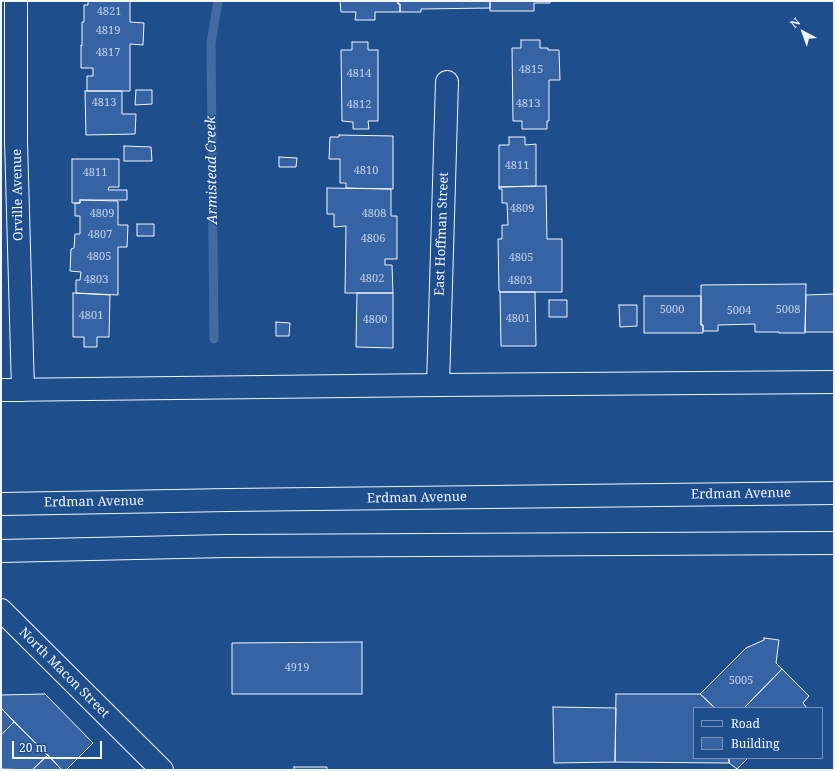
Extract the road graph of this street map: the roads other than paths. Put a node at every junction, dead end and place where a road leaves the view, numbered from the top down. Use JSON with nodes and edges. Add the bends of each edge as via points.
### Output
{"nodes":[{"id":1,"x":16,"y":1,"type":"edge"},
{"id":2,"x":447,"y":82,"type":"dead end"},
{"id":3,"x":834,"y":382,"type":"edge"},
{"id":4,"x":438,"y":385,"type":"junction"},
{"id":5,"x":1,"y":390,"type":"edge"},
{"id":6,"x":23,"y":390,"type":"junction"},
{"id":7,"x":834,"y":493,"type":"edge"},
{"id":8,"x":1,"y":504,"type":"edge"},
{"id":9,"x":834,"y":543,"type":"edge"},
{"id":10,"x":1,"y":552,"type":"edge"},
{"id":11,"x":1,"y":610,"type":"edge"},
{"id":12,"x":162,"y":770,"type":"edge"}],
"edges":[{"from":1,"to":6,"type":"street","name":"Orville Avenue","via":[[16,141]]},
{"from":2,"to":4,"type":"street","name":"East Hoffman Street"},
{"from":3,"to":4,"type":"street"},
{"from":4,"to":6,"type":"street"},
{"from":5,"to":6,"type":"street"},
{"from":7,"to":8,"type":"street","name":"Erdman Avenue"},
{"from":9,"to":10,"type":"street","via":[[234,546]]},
{"from":11,"to":12,"type":"street","name":"North Macon Street"}]}
